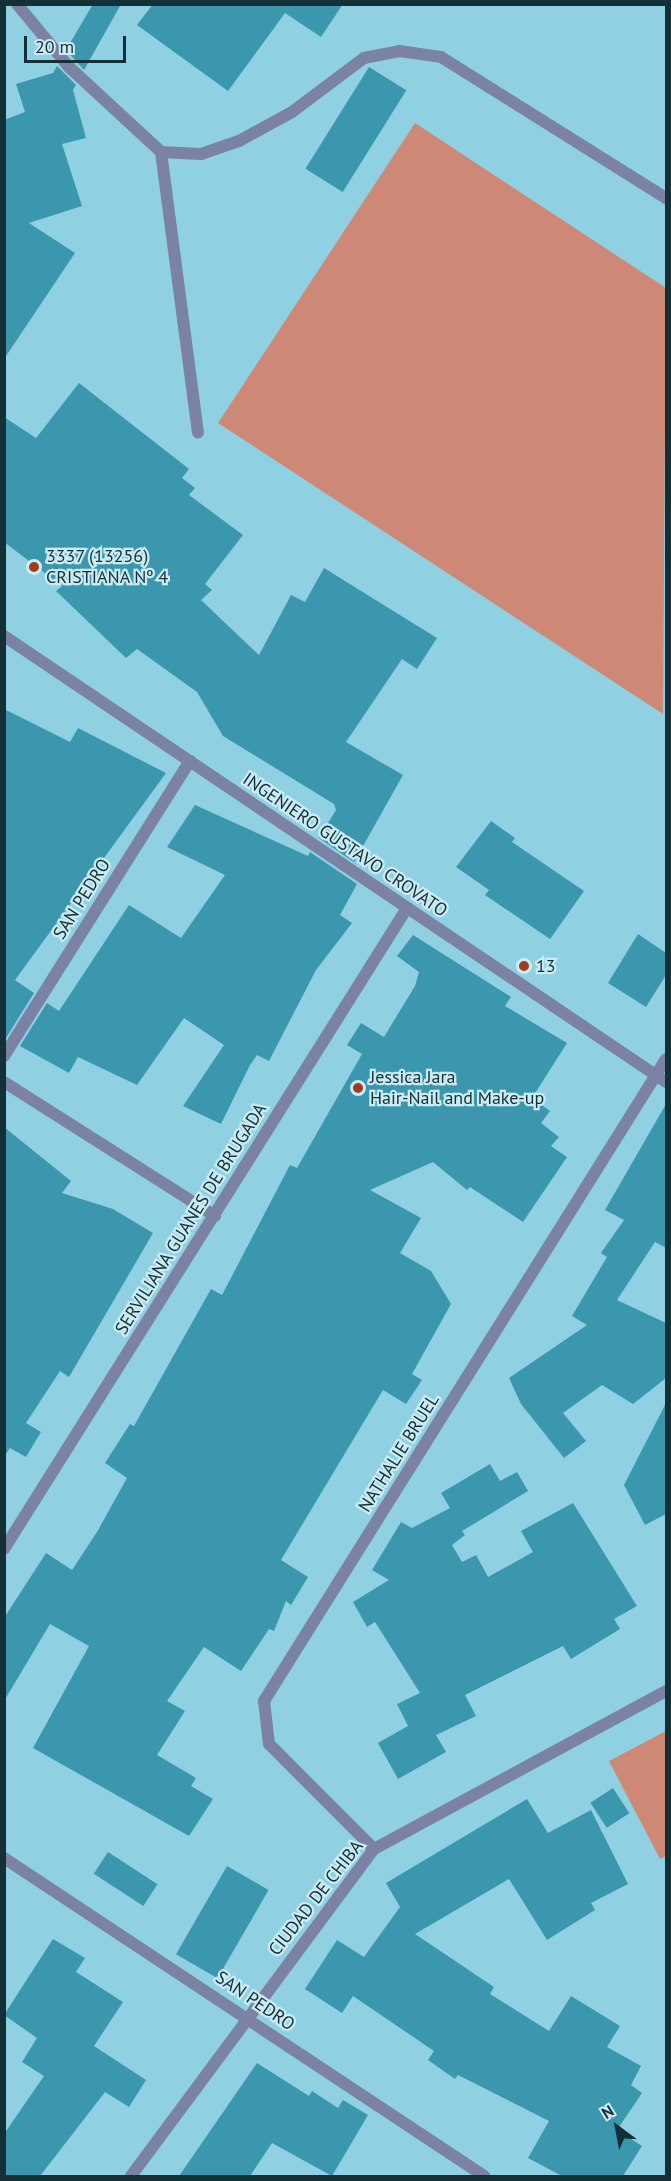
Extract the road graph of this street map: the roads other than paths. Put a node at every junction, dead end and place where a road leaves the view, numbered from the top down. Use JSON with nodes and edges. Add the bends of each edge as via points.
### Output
{"nodes":[{"id":1,"x":17,"y":4,"type":"edge"},
{"id":2,"x":161,"y":152,"type":"junction"},
{"id":3,"x":666,"y":198,"type":"edge"},
{"id":4,"x":198,"y":433,"type":"dead end"},
{"id":5,"x":4,"y":636,"type":"edge"},
{"id":6,"x":190,"y":761,"type":"junction"},
{"id":7,"x":407,"y":908,"type":"junction"},
{"id":8,"x":4,"y":1056,"type":"edge"},
{"id":9,"x":666,"y":1059,"type":"edge"},
{"id":10,"x":661,"y":1079,"type":"edge"},
{"id":11,"x":4,"y":1082,"type":"edge"},
{"id":12,"x":215,"y":1216,"type":"junction"},
{"id":13,"x":4,"y":1549,"type":"edge"},
{"id":14,"x":666,"y":1691,"type":"edge"},
{"id":15,"x":374,"y":1850,"type":"junction"},
{"id":16,"x":4,"y":1858,"type":"edge"},
{"id":17,"x":247,"y":2017,"type":"junction"},
{"id":18,"x":131,"y":2176,"type":"edge"},
{"id":19,"x":484,"y":2176,"type":"edge"}],
"edges":[{"from":1,"to":2,"type":"street","via":[[69,67]]},
{"from":2,"to":3,"type":"street","via":[[201,154],[239,141],[292,112],[364,58],[399,51],[441,57]]},
{"from":2,"to":4,"type":"street"},
{"from":5,"to":6,"type":"street","name":"INGENIERO GUSTAVO CROVATO"},
{"from":6,"to":7,"type":"street","name":"INGENIERO GUSTAVO CROVATO"},
{"from":6,"to":8,"type":"street","name":"SAN PEDRO"},
{"from":7,"to":10,"type":"street","name":"INGENIERO GUSTAVO CROVATO"},
{"from":7,"to":12,"type":"street","name":"SERVILIANA GUANES DE BRUGADA"},
{"from":9,"to":10,"type":"street","name":"NATHALIE BRUEL"},
{"from":10,"to":15,"type":"street","name":"NATHALIE BRUEL","via":[[264,1701],[269,1744]]},
{"from":11,"to":12,"type":"street"},
{"from":12,"to":13,"type":"street","name":"SERVILIANA GUANES DE BRUGADA"},
{"from":14,"to":15,"type":"street","name":"CIUDAD DE CHIBA"},
{"from":15,"to":17,"type":"street","name":"CIUDAD DE CHIBA"},
{"from":16,"to":17,"type":"street","name":"SAN PEDRO"},
{"from":17,"to":18,"type":"street","name":"CIUDAD DE CHIBA"},
{"from":17,"to":19,"type":"street","name":"SAN PEDRO"}]}
